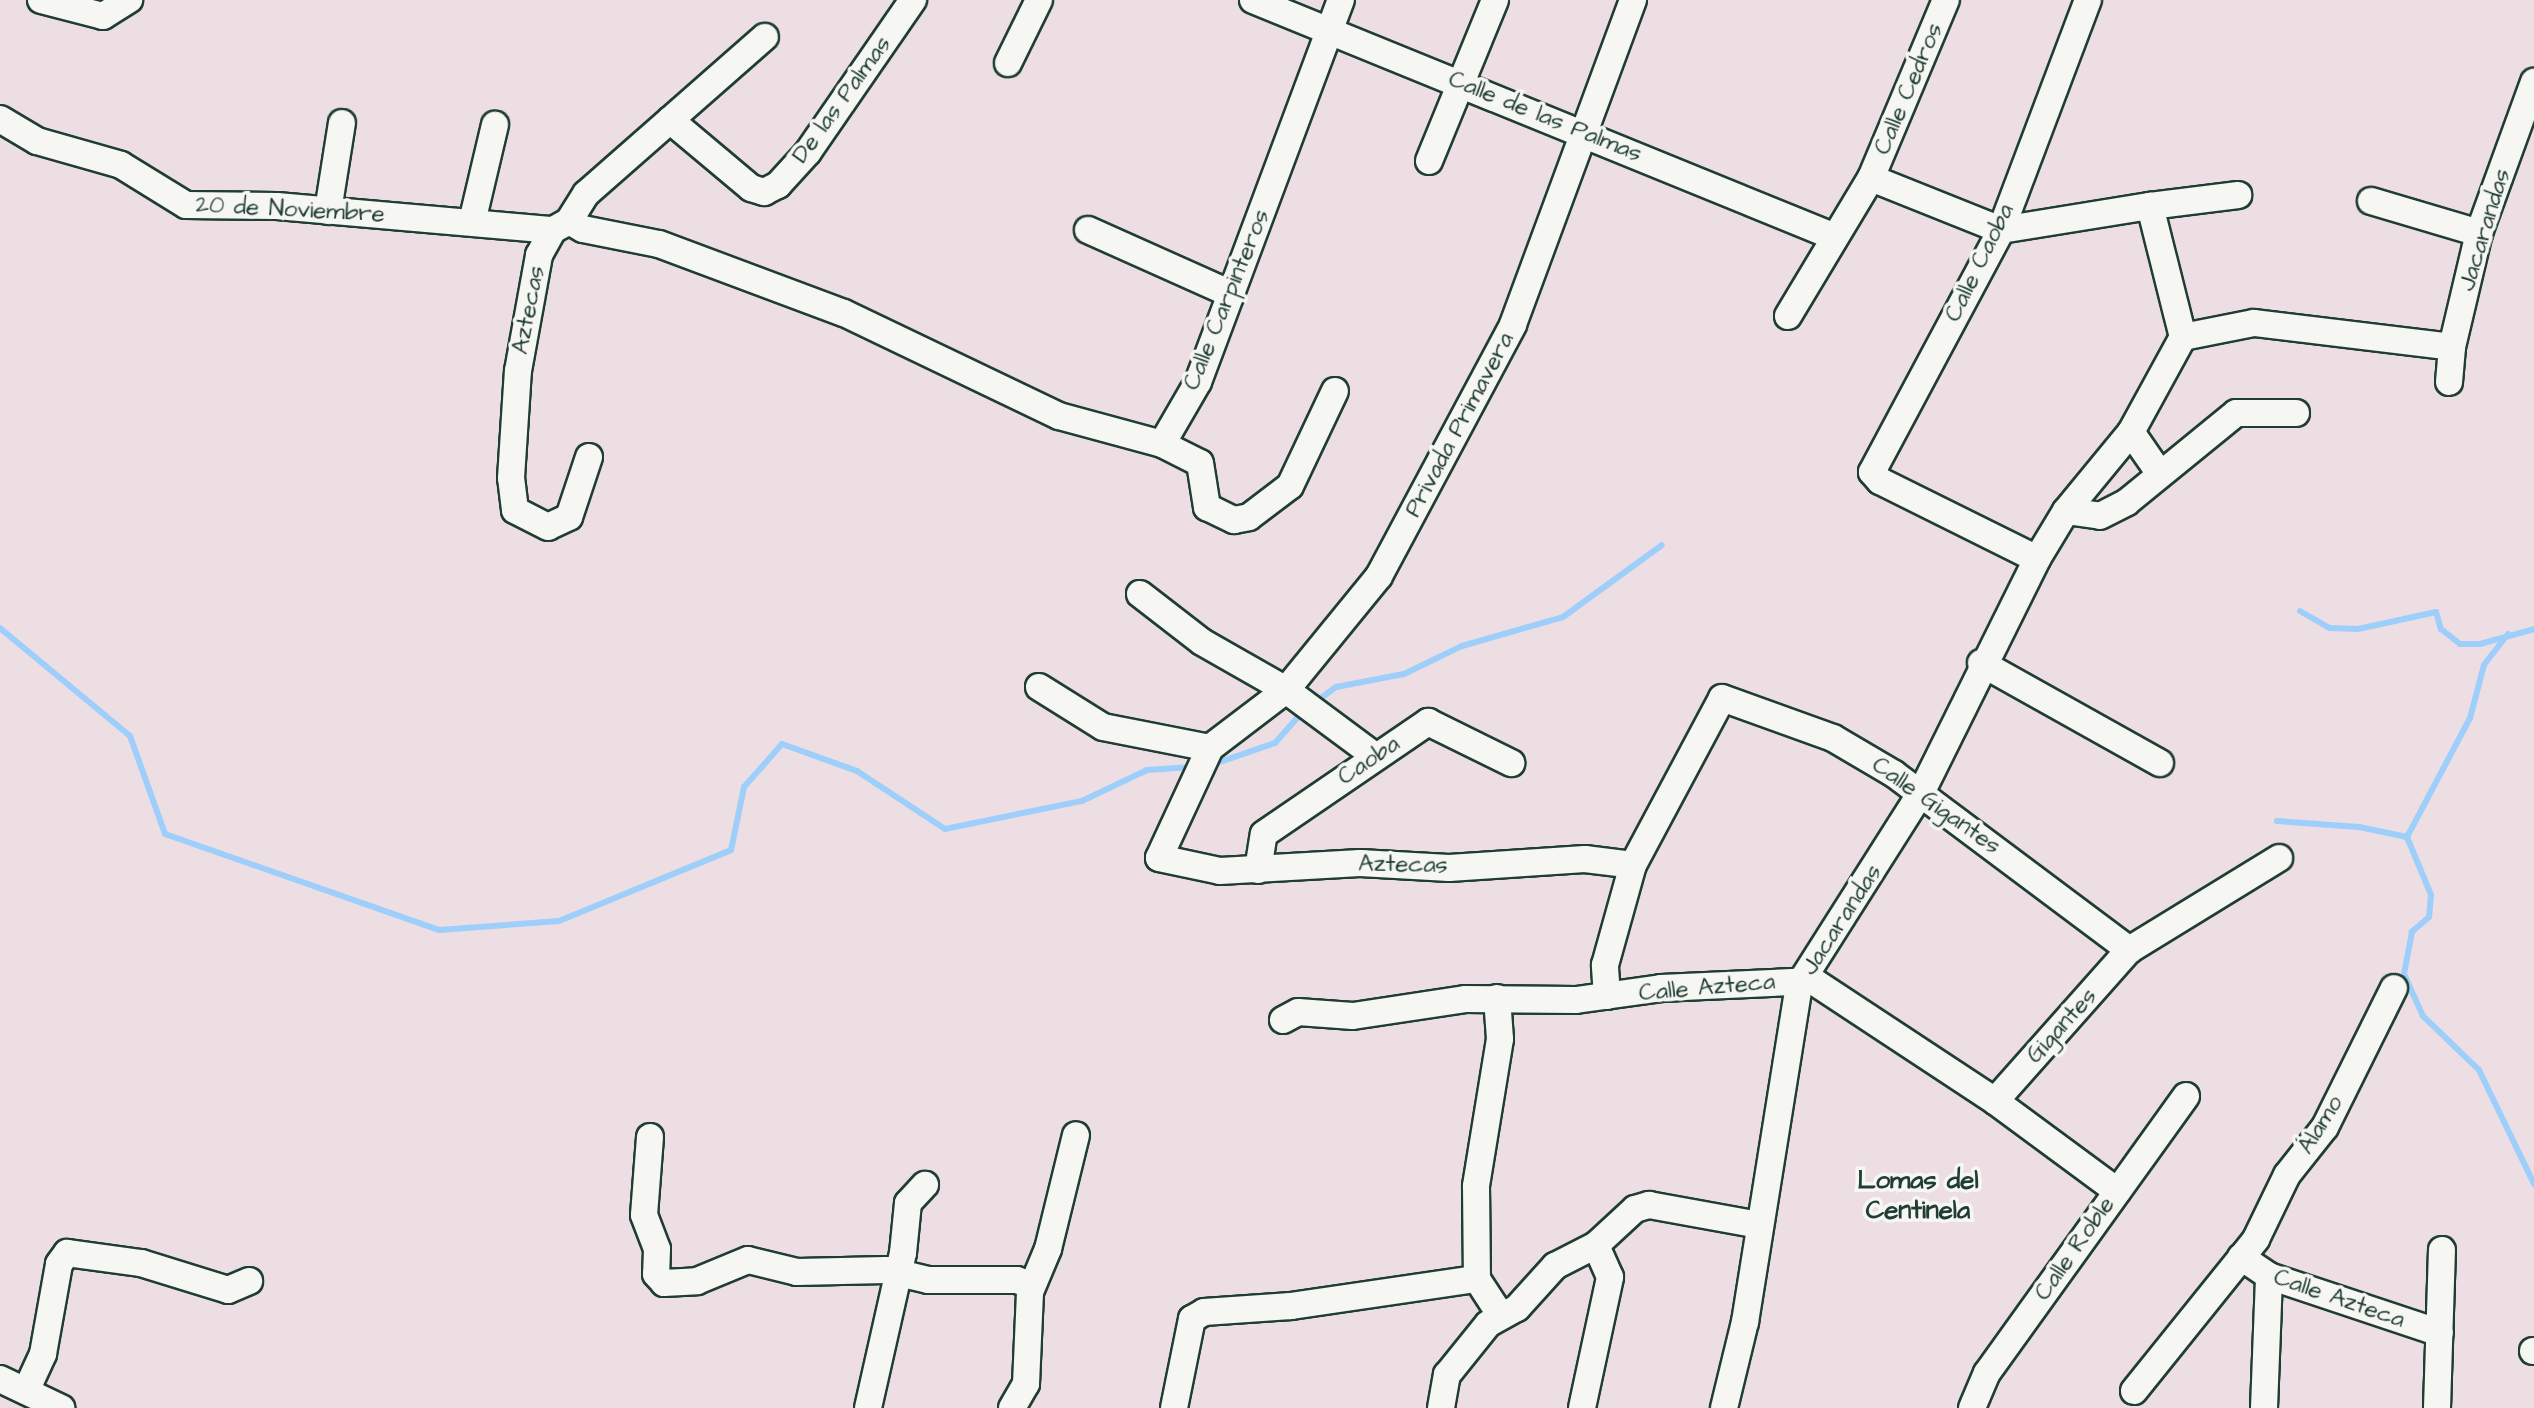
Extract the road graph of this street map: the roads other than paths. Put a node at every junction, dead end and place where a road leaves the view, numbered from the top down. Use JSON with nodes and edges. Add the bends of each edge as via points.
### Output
{"nodes":[{"id":1,"x":41,"y":0,"type":"edge"},
{"id":2,"x":129,"y":0,"type":"edge"},
{"id":3,"x":913,"y":0,"type":"edge"},
{"id":4,"x":1039,"y":0,"type":"edge"},
{"id":5,"x":1253,"y":0,"type":"edge"},
{"id":6,"x":1341,"y":0,"type":"edge"},
{"id":7,"x":1495,"y":0,"type":"edge"},
{"id":8,"x":1633,"y":0,"type":"edge"},
{"id":9,"x":1946,"y":0,"type":"edge"},
{"id":10,"x":2088,"y":0,"type":"edge"},
{"id":11,"x":1330,"y":32,"type":"junction"},
{"id":12,"x":765,"y":37,"type":"dead end"},
{"id":13,"x":1008,"y":63,"type":"dead end"},
{"id":14,"x":2534,"y":82,"type":"edge"},
{"id":15,"x":1464,"y":84,"type":"junction"},
{"id":16,"x":0,"y":119,"type":"edge"},
{"id":17,"x":670,"y":120,"type":"junction"},
{"id":18,"x":342,"y":123,"type":"dead end"},
{"id":19,"x":495,"y":125,"type":"dead end"},
{"id":20,"x":2526,"y":131,"type":"edge"},
{"id":21,"x":1584,"y":132,"type":"junction"},
{"id":22,"x":1429,"y":161,"type":"dead end"},
{"id":23,"x":1871,"y":178,"type":"junction"},
{"id":24,"x":2238,"y":195,"type":"dead end"},
{"id":25,"x":2371,"y":201,"type":"dead end"},
{"id":26,"x":2150,"y":206,"type":"junction"},
{"id":27,"x":328,"y":211,"type":"junction"},
{"id":28,"x":472,"y":222,"type":"junction"},
{"id":29,"x":561,"y":225,"type":"junction"},
{"id":30,"x":1088,"y":230,"type":"dead end"},
{"id":31,"x":2001,"y":230,"type":"junction"},
{"id":32,"x":2479,"y":233,"type":"junction"},
{"id":33,"x":1835,"y":237,"type":"junction"},
{"id":34,"x":1231,"y":294,"type":"junction"},
{"id":35,"x":1788,"y":316,"type":"dead end"},
{"id":36,"x":2183,"y":337,"type":"junction"},
{"id":37,"x":2452,"y":347,"type":"junction"},
{"id":38,"x":2449,"y":382,"type":"dead end"},
{"id":39,"x":1335,"y":391,"type":"dead end"},
{"id":40,"x":2296,"y":413,"type":"dead end"},
{"id":41,"x":2131,"y":432,"type":"junction"},
{"id":42,"x":1162,"y":444,"type":"junction"},
{"id":43,"x":589,"y":457,"type":"dead end"},
{"id":44,"x":2160,"y":474,"type":"junction"},
{"id":45,"x":2066,"y":511,"type":"junction"},
{"id":46,"x":2037,"y":559,"type":"junction"},
{"id":47,"x":1140,"y":594,"type":"dead end"},
{"id":48,"x":1981,"y":663,"type":"junction"},
{"id":49,"x":1039,"y":687,"type":"dead end"},
{"id":50,"x":1286,"y":690,"type":"junction"},
{"id":51,"x":1210,"y":748,"type":"junction"},
{"id":52,"x":1375,"y":756,"type":"junction"},
{"id":53,"x":1511,"y":763,"type":"dead end"},
{"id":54,"x":2160,"y":763,"type":"dead end"},
{"id":55,"x":1921,"y":793,"type":"junction"},
{"id":56,"x":2279,"y":858,"type":"dead end"},
{"id":57,"x":1633,"y":865,"type":"junction"},
{"id":58,"x":1258,"y":870,"type":"junction"},
{"id":59,"x":2129,"y":950,"type":"junction"},
{"id":60,"x":1802,"y":980,"type":"junction"},
{"id":61,"x":2394,"y":988,"type":"dead end"},
{"id":62,"x":1607,"y":996,"type":"junction"},
{"id":63,"x":1497,"y":998,"type":"junction"},
{"id":64,"x":1283,"y":1020,"type":"dead end"},
{"id":65,"x":2186,"y":1096,"type":"dead end"},
{"id":66,"x":1995,"y":1101,"type":"junction"},
{"id":67,"x":1076,"y":1135,"type":"dead end"},
{"id":68,"x":650,"y":1137,"type":"dead end"},
{"id":69,"x":925,"y":1185,"type":"dead end"},
{"id":70,"x":2117,"y":1191,"type":"junction"},
{"id":71,"x":1759,"y":1225,"type":"junction"},
{"id":72,"x":1596,"y":1245,"type":"junction"},
{"id":73,"x":2442,"y":1250,"type":"dead end"},
{"id":74,"x":2241,"y":1257,"type":"junction"},
{"id":75,"x":897,"y":1272,"type":"junction"},
{"id":76,"x":2269,"y":1276,"type":"junction"},
{"id":77,"x":1477,"y":1279,"type":"junction"},
{"id":78,"x":249,"y":1281,"type":"dead end"},
{"id":79,"x":1032,"y":1286,"type":"junction"},
{"id":80,"x":1501,"y":1316,"type":"junction"},
{"id":81,"x":2440,"y":1333,"type":"junction"},
{"id":82,"x":8,"y":1386,"type":"edge"},
{"id":83,"x":2134,"y":1391,"type":"dead end"},
{"id":84,"x":1437,"y":1404,"type":"edge"},
{"id":85,"x":61,"y":1408,"type":"edge"},
{"id":86,"x":868,"y":1408,"type":"edge"},
{"id":87,"x":1012,"y":1408,"type":"edge"},
{"id":88,"x":1174,"y":1408,"type":"edge"},
{"id":89,"x":1582,"y":1408,"type":"edge"},
{"id":90,"x":1724,"y":1408,"type":"edge"},
{"id":91,"x":1972,"y":1408,"type":"edge"},
{"id":92,"x":2264,"y":1408,"type":"edge"},
{"id":93,"x":2437,"y":1408,"type":"edge"}],
"edges":[{"from":1,"to":2,"type":"street","via":[[103,16]]},
{"from":3,"to":17,"type":"street","name":"De las Palmas","via":[[808,152],[778,185],[764,192],[751,188]]},
{"from":4,"to":13,"type":"street"},
{"from":5,"to":11,"type":"street","name":"Calle de las Palmas"},
{"from":6,"to":11,"type":"street","name":"Calle Carpinteros"},
{"from":7,"to":15,"type":"street"},
{"from":8,"to":21,"type":"street","name":"Privada Primavera"},
{"from":9,"to":23,"type":"street","name":"Calle Cedros"},
{"from":10,"to":31,"type":"street","name":"Calle Caoba"},
{"from":11,"to":15,"type":"street","name":"Calle de las Palmas"},
{"from":11,"to":34,"type":"street","name":"Calle Carpinteros"},
{"from":12,"to":17,"type":"street","name":"Aztecas"},
{"from":14,"to":20,"type":"street","name":"Jacarandas"},
{"from":15,"to":21,"type":"street","name":"Calle de las Palmas"},
{"from":15,"to":22,"type":"street"},
{"from":16,"to":27,"type":"street","name":"20 de Noviembre","via":[[37,141],[121,165],[186,205]]},
{"from":17,"to":29,"type":"street","name":"Aztecas","via":[[586,194]]},
{"from":18,"to":27,"type":"street"},
{"from":19,"to":28,"type":"street"},
{"from":20,"to":32,"type":"street","name":"Jacarandas"},
{"from":21,"to":33,"type":"street","name":"Calle de las Palmas"},
{"from":21,"to":50,"type":"street","name":"Privada Primavera","via":[[1513,325],[1379,576]]},
{"from":23,"to":31,"type":"street"},
{"from":23,"to":33,"type":"street","name":"Calle Cedros"},
{"from":24,"to":26,"type":"street"},
{"from":25,"to":32,"type":"street"},
{"from":26,"to":31,"type":"street"},
{"from":26,"to":36,"type":"street"},
{"from":27,"to":28,"type":"street","name":"20 de Noviembre"},
{"from":28,"to":29,"type":"street","name":"20 de Noviembre"},
{"from":29,"to":42,"type":"street","name":"20 de Noviembre","via":[[659,244],[844,313],[1059,416]]},
{"from":29,"to":43,"type":"street","name":"Aztecas","via":[[539,255],[518,371],[511,478],[515,510],[548,527],[569,517]]},
{"from":30,"to":34,"type":"street"},
{"from":31,"to":46,"type":"street","name":"Calle Caoba","via":[[1872,472],[1880,481]]},
{"from":32,"to":37,"type":"street","name":"Jacarandas"},
{"from":33,"to":35,"type":"street","name":"Calle Cedros"},
{"from":34,"to":42,"type":"street","name":"Calle Carpinteros","via":[[1198,382]]},
{"from":36,"to":37,"type":"street","via":[[2254,323]]},
{"from":36,"to":41,"type":"street","name":"Jacarandas"},
{"from":37,"to":38,"type":"street","name":"Jacarandas"},
{"from":39,"to":42,"type":"street","via":[[1290,486],[1249,517],[1234,520],[1207,507],[1200,463]]},
{"from":40,"to":44,"type":"street","via":[[2236,413]]},
{"from":41,"to":44,"type":"street"},
{"from":41,"to":45,"type":"street","name":"Jacarandas"},
{"from":44,"to":45,"type":"street","via":[[2127,502],[2100,516]]},
{"from":45,"to":46,"type":"street","name":"Jacarandas"},
{"from":46,"to":48,"type":"street","name":"Jacarandas"},
{"from":47,"to":50,"type":"street","via":[[1202,642]]},
{"from":48,"to":54,"type":"street"},
{"from":48,"to":55,"type":"street","name":"Jacarandas"},
{"from":49,"to":51,"type":"street","via":[[1103,727]]},
{"from":50,"to":51,"type":"street","name":"Privada Primavera"},
{"from":50,"to":52,"type":"street"},
{"from":51,"to":58,"type":"street","name":"Aztecas","via":[[1159,858],[1220,871]]},
{"from":52,"to":53,"type":"street","name":"Caoba","via":[[1432,721]]},
{"from":52,"to":58,"type":"street","name":"Caoba","via":[[1264,834]]},
{"from":55,"to":57,"type":"street","name":"Calle Gigantes","via":[[1833,738],[1722,698]]},
{"from":55,"to":59,"type":"street","name":"Calle Gigantes"},
{"from":55,"to":60,"type":"street","name":"Jacarandas"},
{"from":56,"to":59,"type":"street","name":"Gigantes"},
{"from":57,"to":58,"type":"street","name":"Aztecas","via":[[1585,859],[1449,868],[1360,863]]},
{"from":57,"to":62,"type":"street","via":[[1605,965]]},
{"from":59,"to":66,"type":"street","name":"Gigantes"},
{"from":60,"to":62,"type":"street","name":"Calle Azteca"},
{"from":60,"to":66,"type":"street","name":"Calle Azteca","via":[[1823,984]]},
{"from":60,"to":71,"type":"street","name":"Jacarandas"},
{"from":61,"to":74,"type":"street","name":"Álamo","via":[[2325,1127],[2287,1175],[2256,1239]]},
{"from":62,"to":63,"type":"street","name":"Calle Azteca"},
{"from":63,"to":64,"type":"street","name":"Calle Azteca","via":[[1353,1016],[1308,1011]]},
{"from":63,"to":77,"type":"street","via":[[1500,1039],[1476,1177]]},
{"from":65,"to":70,"type":"street","name":"Calle Roble"},
{"from":66,"to":70,"type":"street","name":"Calle Azteca"},
{"from":67,"to":79,"type":"street","via":[[1048,1249]]},
{"from":68,"to":75,"type":"street","via":[[644,1215],[657,1249],[656,1274],[664,1283],[697,1281],[748,1260],[797,1272]]},
{"from":69,"to":75,"type":"street","via":[[908,1203]]},
{"from":70,"to":91,"type":"street","name":"Calle Roble","via":[[1987,1373]]},
{"from":71,"to":72,"type":"street","via":[[1642,1206]]},
{"from":71,"to":90,"type":"street","name":"Jacarandas","via":[[1745,1322]]},
{"from":72,"to":80,"type":"street","via":[[1568,1255],[1517,1308]]},
{"from":72,"to":89,"type":"street","via":[[1610,1277]]},
{"from":73,"to":81,"type":"street"},
{"from":74,"to":76,"type":"street","name":"Calle Azteca"},
{"from":74,"to":83,"type":"street","name":"Álamo"},
{"from":75,"to":79,"type":"street","via":[[928,1280],[1017,1280]]},
{"from":75,"to":86,"type":"street"},
{"from":76,"to":81,"type":"street","name":"Calle Azteca"},
{"from":76,"to":92,"type":"street"},
{"from":77,"to":80,"type":"street"},
{"from":77,"to":88,"type":"street","via":[[1291,1306],[1204,1312],[1192,1319]]},
{"from":78,"to":82,"type":"street","via":[[228,1290],[99,1254],[63,1256],[43,1354]]},
{"from":79,"to":87,"type":"street","via":[[1026,1384]]},
{"from":80,"to":84,"type":"street","via":[[1488,1324],[1447,1375]]},
{"from":81,"to":93,"type":"street"},
{"from":82,"to":85,"type":"street"}]}
